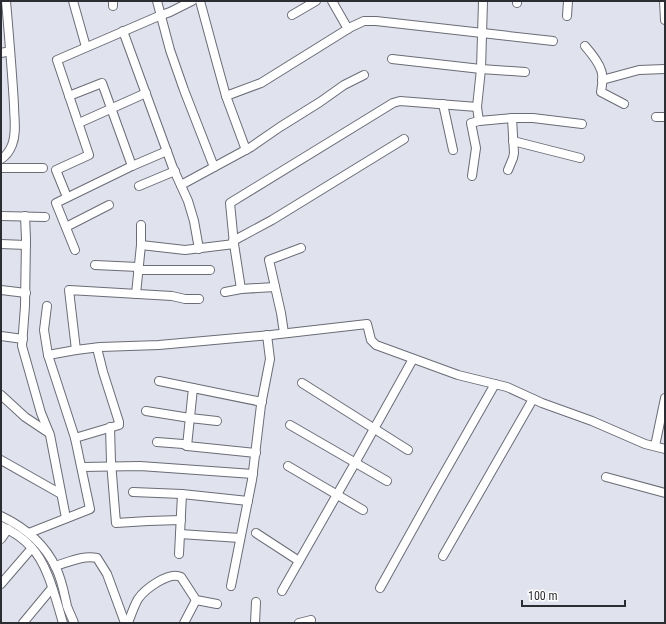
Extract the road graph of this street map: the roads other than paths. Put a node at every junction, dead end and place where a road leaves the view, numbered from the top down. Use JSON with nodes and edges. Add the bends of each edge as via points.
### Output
{"nodes":[{"id":1,"x":6,"y":1,"type":"edge"},
{"id":2,"x":73,"y":1,"type":"edge"},
{"id":3,"x":157,"y":1,"type":"edge"},
{"id":4,"x":192,"y":1,"type":"edge"},
{"id":5,"x":200,"y":1,"type":"edge"},
{"id":6,"x":316,"y":1,"type":"edge"},
{"id":7,"x":332,"y":1,"type":"edge"},
{"id":8,"x":483,"y":1,"type":"edge"},
{"id":9,"x":568,"y":1,"type":"edge"},
{"id":10,"x":664,"y":1,"type":"edge"},
{"id":11,"x":1,"y":3,"type":"edge"},
{"id":12,"x":161,"y":15,"type":"junction"},
{"id":13,"x":292,"y":15,"type":"dead end"},
{"id":14,"x":567,"y":16,"type":"dead end"},
{"id":15,"x":665,"y":20,"type":"edge"},
{"id":16,"x":348,"y":29,"type":"junction"},
{"id":17,"x":123,"y":31,"type":"junction"},
{"id":18,"x":482,"y":33,"type":"junction"},
{"id":19,"x":553,"y":41,"type":"dead end"},
{"id":20,"x":585,"y":46,"type":"dead end"},
{"id":21,"x":86,"y":47,"type":"junction"},
{"id":22,"x":10,"y":51,"type":"junction"},
{"id":23,"x":1,"y":53,"type":"edge"},
{"id":24,"x":392,"y":59,"type":"dead end"},
{"id":25,"x":481,"y":69,"type":"junction"},
{"id":26,"x":665,"y":69,"type":"edge"},
{"id":27,"x":525,"y":72,"type":"dead end"},
{"id":28,"x":364,"y":75,"type":"dead end"},
{"id":29,"x":602,"y":80,"type":"junction"},
{"id":30,"x":146,"y":93,"type":"junction"},
{"id":31,"x":69,"y":96,"type":"junction"},
{"id":32,"x":226,"y":96,"type":"junction"},
{"id":33,"x":444,"y":104,"type":"junction"},
{"id":34,"x":624,"y":104,"type":"dead end"},
{"id":35,"x":477,"y":107,"type":"junction"},
{"id":36,"x":112,"y":109,"type":"junction"},
{"id":37,"x":656,"y":117,"type":"dead end"},
{"id":38,"x":665,"y":117,"type":"edge"},
{"id":39,"x":512,"y":118,"type":"junction"},
{"id":40,"x":479,"y":121,"type":"junction"},
{"id":41,"x":79,"y":123,"type":"junction"},
{"id":42,"x":582,"y":124,"type":"dead end"},
{"id":43,"x":404,"y":139,"type":"dead end"},
{"id":44,"x":514,"y":141,"type":"junction"},
{"id":45,"x":246,"y":150,"type":"junction"},
{"id":46,"x":453,"y":150,"type":"dead end"},
{"id":47,"x":167,"y":151,"type":"junction"},
{"id":48,"x":580,"y":158,"type":"dead end"},
{"id":49,"x":1,"y":159,"type":"edge"},
{"id":50,"x":132,"y":166,"type":"junction"},
{"id":51,"x":214,"y":167,"type":"junction"},
{"id":52,"x":1,"y":168,"type":"edge"},
{"id":53,"x":43,"y":168,"type":"dead end"},
{"id":54,"x":508,"y":170,"type":"dead end"},
{"id":55,"x":175,"y":171,"type":"junction"},
{"id":56,"x":472,"y":176,"type":"dead end"},
{"id":57,"x":181,"y":185,"type":"junction"},
{"id":58,"x":139,"y":186,"type":"dead end"},
{"id":59,"x":67,"y":197,"type":"junction"},
{"id":60,"x":109,"y":205,"type":"dead end"},
{"id":61,"x":1,"y":216,"type":"edge"},
{"id":62,"x":25,"y":216,"type":"junction"},
{"id":63,"x":45,"y":217,"type":"dead end"},
{"id":64,"x":141,"y":224,"type":"dead end"},
{"id":65,"x":66,"y":227,"type":"junction"},
{"id":66,"x":234,"y":243,"type":"junction"},
{"id":67,"x":1,"y":244,"type":"edge"},
{"id":68,"x":26,"y":245,"type":"junction"},
{"id":69,"x":141,"y":245,"type":"junction"},
{"id":70,"x":199,"y":248,"type":"junction"},
{"id":71,"x":301,"y":248,"type":"dead end"},
{"id":72,"x":76,"y":250,"type":"dead end"},
{"id":73,"x":95,"y":265,"type":"dead end"},
{"id":74,"x":138,"y":268,"type":"junction"},
{"id":75,"x":210,"y":270,"type":"dead end"},
{"id":76,"x":275,"y":287,"type":"junction"},
{"id":77,"x":241,"y":289,"type":"junction"},
{"id":78,"x":1,"y":290,"type":"edge"},
{"id":79,"x":225,"y":292,"type":"dead end"},
{"id":80,"x":26,"y":293,"type":"junction"},
{"id":81,"x":136,"y":294,"type":"junction"},
{"id":82,"x":199,"y":299,"type":"dead end"},
{"id":83,"x":47,"y":306,"type":"dead end"},
{"id":84,"x":284,"y":333,"type":"junction"},
{"id":85,"x":268,"y":335,"type":"junction"},
{"id":86,"x":1,"y":336,"type":"edge"},
{"id":87,"x":23,"y":339,"type":"junction"},
{"id":88,"x":97,"y":348,"type":"junction"},
{"id":89,"x":76,"y":350,"type":"junction"},
{"id":90,"x":48,"y":355,"type":"junction"},
{"id":91,"x":413,"y":359,"type":"junction"},
{"id":92,"x":159,"y":381,"type":"dead end"},
{"id":93,"x":302,"y":383,"type":"dead end"},
{"id":94,"x":495,"y":384,"type":"junction"},
{"id":95,"x":193,"y":388,"type":"junction"},
{"id":96,"x":1,"y":395,"type":"edge"},
{"id":97,"x":665,"y":398,"type":"edge"},
{"id":98,"x":533,"y":399,"type":"junction"},
{"id":99,"x":262,"y":402,"type":"junction"},
{"id":100,"x":146,"y":411,"type":"dead end"},
{"id":101,"x":190,"y":418,"type":"junction"},
{"id":102,"x":217,"y":421,"type":"dead end"},
{"id":103,"x":290,"y":425,"type":"dead end"},
{"id":104,"x":110,"y":428,"type":"junction"},
{"id":105,"x":374,"y":429,"type":"junction"},
{"id":106,"x":49,"y":433,"type":"junction"},
{"id":107,"x":75,"y":438,"type":"junction"},
{"id":108,"x":157,"y":442,"type":"dead end"},
{"id":109,"x":187,"y":446,"type":"junction"},
{"id":110,"x":656,"y":446,"type":"junction"},
{"id":111,"x":665,"y":448,"type":"edge"},
{"id":112,"x":408,"y":450,"type":"dead end"},
{"id":113,"x":256,"y":453,"type":"junction"},
{"id":114,"x":1,"y":460,"type":"edge"},
{"id":115,"x":355,"y":463,"type":"junction"},
{"id":116,"x":111,"y":466,"type":"junction"},
{"id":117,"x":288,"y":466,"type":"dead end"},
{"id":118,"x":82,"y":467,"type":"junction"},
{"id":119,"x":253,"y":474,"type":"junction"},
{"id":120,"x":606,"y":477,"type":"dead end"},
{"id":121,"x":387,"y":481,"type":"dead end"},
{"id":122,"x":133,"y":492,"type":"dead end"},
{"id":123,"x":665,"y":493,"type":"edge"},
{"id":124,"x":62,"y":494,"type":"junction"},
{"id":125,"x":182,"y":494,"type":"junction"},
{"id":126,"x":337,"y":495,"type":"junction"},
{"id":127,"x":248,"y":501,"type":"junction"},
{"id":128,"x":363,"y":510,"type":"dead end"},
{"id":129,"x":1,"y":516,"type":"edge"},
{"id":130,"x":66,"y":518,"type":"junction"},
{"id":131,"x":181,"y":520,"type":"junction"},
{"id":132,"x":4,"y":528,"type":"edge"},
{"id":133,"x":29,"y":533,"type":"junction"},
{"id":134,"x":256,"y":533,"type":"dead end"},
{"id":135,"x":180,"y":534,"type":"junction"},
{"id":136,"x":240,"y":538,"type":"junction"},
{"id":137,"x":1,"y":539,"type":"edge"},
{"id":138,"x":32,"y":548,"type":"junction"},
{"id":139,"x":179,"y":554,"type":"dead end"},
{"id":140,"x":442,"y":556,"type":"dead end"},
{"id":141,"x":299,"y":561,"type":"junction"},
{"id":142,"x":55,"y":566,"type":"junction"},
{"id":143,"x":1,"y":584,"type":"edge"},
{"id":144,"x":231,"y":586,"type":"dead end"},
{"id":145,"x":52,"y":588,"type":"junction"},
{"id":146,"x":380,"y":588,"type":"dead end"},
{"id":147,"x":282,"y":591,"type":"dead end"},
{"id":148,"x":196,"y":600,"type":"junction"},
{"id":149,"x":256,"y":602,"type":"dead end"},
{"id":150,"x":217,"y":604,"type":"dead end"},
{"id":151,"x":310,"y":620,"type":"dead end"},
{"id":152,"x":23,"y":623,"type":"edge"},
{"id":153,"x":63,"y":623,"type":"edge"},
{"id":154,"x":74,"y":623,"type":"edge"},
{"id":155,"x":125,"y":623,"type":"edge"},
{"id":156,"x":128,"y":623,"type":"edge"},
{"id":157,"x":184,"y":623,"type":"edge"},
{"id":158,"x":255,"y":623,"type":"edge"},
{"id":159,"x":299,"y":623,"type":"edge"}],
"edges":[{"from":1,"to":11,"type":"street"},
{"from":1,"to":22,"type":"street"},
{"from":2,"to":21,"type":"street"},
{"from":3,"to":12,"type":"street"},
{"from":4,"to":12,"type":"street"},
{"from":5,"to":32,"type":"street"},
{"from":6,"to":13,"type":"street"},
{"from":7,"to":16,"type":"street"},
{"from":8,"to":18,"type":"street"},
{"from":9,"to":14,"type":"street"},
{"from":10,"to":15,"type":"street"},
{"from":12,"to":17,"type":"street"},
{"from":12,"to":51,"type":"street","via":[[174,63]]},
{"from":16,"to":18,"type":"street","via":[[364,21],[376,21]]},
{"from":16,"to":32,"type":"street","via":[[261,83]]},
{"from":17,"to":21,"type":"street"},
{"from":17,"to":30,"type":"street"},
{"from":18,"to":19,"type":"street"},
{"from":18,"to":25,"type":"street"},
{"from":20,"to":29,"type":"street","via":[[600,67]]},
{"from":21,"to":31,"type":"street","via":[[57,60]]},
{"from":22,"to":23,"type":"street"},
{"from":22,"to":49,"type":"street","via":[[15,133],[12,145]]},
{"from":24,"to":25,"type":"street"},
{"from":25,"to":27,"type":"street"},
{"from":25,"to":35,"type":"street"},
{"from":26,"to":29,"type":"street","via":[[639,70]]},
{"from":28,"to":45,"type":"street","via":[[344,85]]},
{"from":29,"to":34,"type":"street","via":[[601,92]]},
{"from":30,"to":36,"type":"street"},
{"from":30,"to":47,"type":"street"},
{"from":31,"to":36,"type":"street","via":[[102,83]]},
{"from":31,"to":41,"type":"street"},
{"from":32,"to":45,"type":"street"},
{"from":33,"to":35,"type":"street"},
{"from":33,"to":46,"type":"street"},
{"from":33,"to":66,"type":"street","via":[[400,101],[393,103],[230,203]]},
{"from":35,"to":40,"type":"street"},
{"from":36,"to":41,"type":"street"},
{"from":36,"to":50,"type":"street"},
{"from":37,"to":38,"type":"street"},
{"from":39,"to":40,"type":"street"},
{"from":39,"to":42,"type":"street"},
{"from":39,"to":44,"type":"street"},
{"from":40,"to":56,"type":"street","via":[[471,123],[476,148]]},
{"from":41,"to":59,"type":"street","via":[[89,155],[56,170]]},
{"from":43,"to":66,"type":"street"},
{"from":44,"to":48,"type":"street"},
{"from":44,"to":54,"type":"street","via":[[513,158]]},
{"from":45,"to":51,"type":"street"},
{"from":47,"to":50,"type":"street"},
{"from":47,"to":55,"type":"street"},
{"from":50,"to":59,"type":"street"},
{"from":51,"to":57,"type":"street"},
{"from":52,"to":53,"type":"street"},
{"from":55,"to":57,"type":"street"},
{"from":55,"to":58,"type":"street"},
{"from":57,"to":70,"type":"street","via":[[194,220]]},
{"from":59,"to":65,"type":"street","via":[[56,203]]},
{"from":60,"to":65,"type":"street"},
{"from":61,"to":62,"type":"street"},
{"from":62,"to":63,"type":"street"},
{"from":62,"to":68,"type":"street"},
{"from":64,"to":69,"type":"street"},
{"from":65,"to":72,"type":"street"},
{"from":66,"to":70,"type":"street"},
{"from":66,"to":77,"type":"street"},
{"from":67,"to":68,"type":"street"},
{"from":68,"to":80,"type":"street"},
{"from":69,"to":70,"type":"street","via":[[185,250]]},
{"from":69,"to":74,"type":"street"},
{"from":71,"to":76,"type":"street","via":[[269,260]]},
{"from":73,"to":74,"type":"street"},
{"from":74,"to":75,"type":"street"},
{"from":74,"to":81,"type":"street"},
{"from":76,"to":77,"type":"street"},
{"from":76,"to":84,"type":"street"},
{"from":77,"to":79,"type":"street"},
{"from":78,"to":80,"type":"street"},
{"from":80,"to":87,"type":"street"},
{"from":81,"to":82,"type":"street"},
{"from":81,"to":89,"type":"street","via":[[69,290]]},
{"from":83,"to":90,"type":"street","via":[[44,330]]},
{"from":84,"to":85,"type":"street"},
{"from":84,"to":91,"type":"street","via":[[367,324],[371,340],[376,345]]},
{"from":85,"to":88,"type":"street"},
{"from":85,"to":99,"type":"street","via":[[270,359]]},
{"from":86,"to":87,"type":"street"},
{"from":87,"to":106,"type":"street","via":[[22,346],[29,372]]},
{"from":88,"to":89,"type":"street"},
{"from":88,"to":104,"type":"street","via":[[119,422]]},
{"from":89,"to":90,"type":"street"},
{"from":90,"to":107,"type":"street"},
{"from":91,"to":94,"type":"street","via":[[458,375]]},
{"from":91,"to":105,"type":"street"},
{"from":92,"to":95,"type":"street"},
{"from":93,"to":105,"type":"street"},
{"from":94,"to":98,"type":"street"},
{"from":94,"to":146,"type":"street"},
{"from":95,"to":99,"type":"street"},
{"from":95,"to":101,"type":"street"},
{"from":96,"to":106,"type":"street","via":[[25,417]]},
{"from":97,"to":110,"type":"street"},
{"from":98,"to":110,"type":"street","via":[[592,420],[645,444]]},
{"from":98,"to":140,"type":"street"},
{"from":99,"to":113,"type":"street"},
{"from":100,"to":101,"type":"street"},
{"from":101,"to":102,"type":"street"},
{"from":101,"to":109,"type":"street"},
{"from":103,"to":115,"type":"street"},
{"from":104,"to":107,"type":"street"},
{"from":104,"to":116,"type":"street"},
{"from":105,"to":112,"type":"street"},
{"from":105,"to":115,"type":"street"},
{"from":106,"to":124,"type":"street"},
{"from":107,"to":118,"type":"street"},
{"from":108,"to":109,"type":"street"},
{"from":109,"to":113,"type":"street"},
{"from":110,"to":111,"type":"street"},
{"from":113,"to":119,"type":"street"},
{"from":114,"to":124,"type":"street"},
{"from":115,"to":121,"type":"street"},
{"from":115,"to":126,"type":"street"},
{"from":116,"to":118,"type":"street"},
{"from":116,"to":119,"type":"street"},
{"from":116,"to":131,"type":"street","via":[[116,523]]},
{"from":117,"to":126,"type":"street"},
{"from":118,"to":130,"type":"street","via":[[90,509]]},
{"from":119,"to":127,"type":"street"},
{"from":120,"to":123,"type":"street"},
{"from":122,"to":125,"type":"street"},
{"from":124,"to":130,"type":"street"},
{"from":125,"to":127,"type":"street"},
{"from":125,"to":131,"type":"street"},
{"from":126,"to":128,"type":"street"},
{"from":126,"to":141,"type":"street"},
{"from":127,"to":136,"type":"street"},
{"from":129,"to":133,"type":"street"},
{"from":130,"to":133,"type":"street"},
{"from":131,"to":135,"type":"street"},
{"from":132,"to":137,"type":"street"},
{"from":132,"to":138,"type":"street"},
{"from":133,"to":142,"type":"street"},
{"from":134,"to":141,"type":"street"},
{"from":135,"to":136,"type":"street"},
{"from":135,"to":139,"type":"street"},
{"from":136,"to":144,"type":"street"},
{"from":138,"to":143,"type":"street"},
{"from":138,"to":145,"type":"street","via":[[47,572]]},
{"from":141,"to":147,"type":"street"},
{"from":142,"to":154,"type":"street"},
{"from":142,"to":155,"type":"street","via":[[81,558],[97,558]]},
{"from":145,"to":152,"type":"street"},
{"from":145,"to":153,"type":"street"},
{"from":148,"to":150,"type":"street"},
{"from":148,"to":156,"type":"street","via":[[181,577],[174,576],[145,592],[138,600]]},
{"from":148,"to":157,"type":"street"},
{"from":149,"to":158,"type":"street"},
{"from":151,"to":159,"type":"street"}]}
